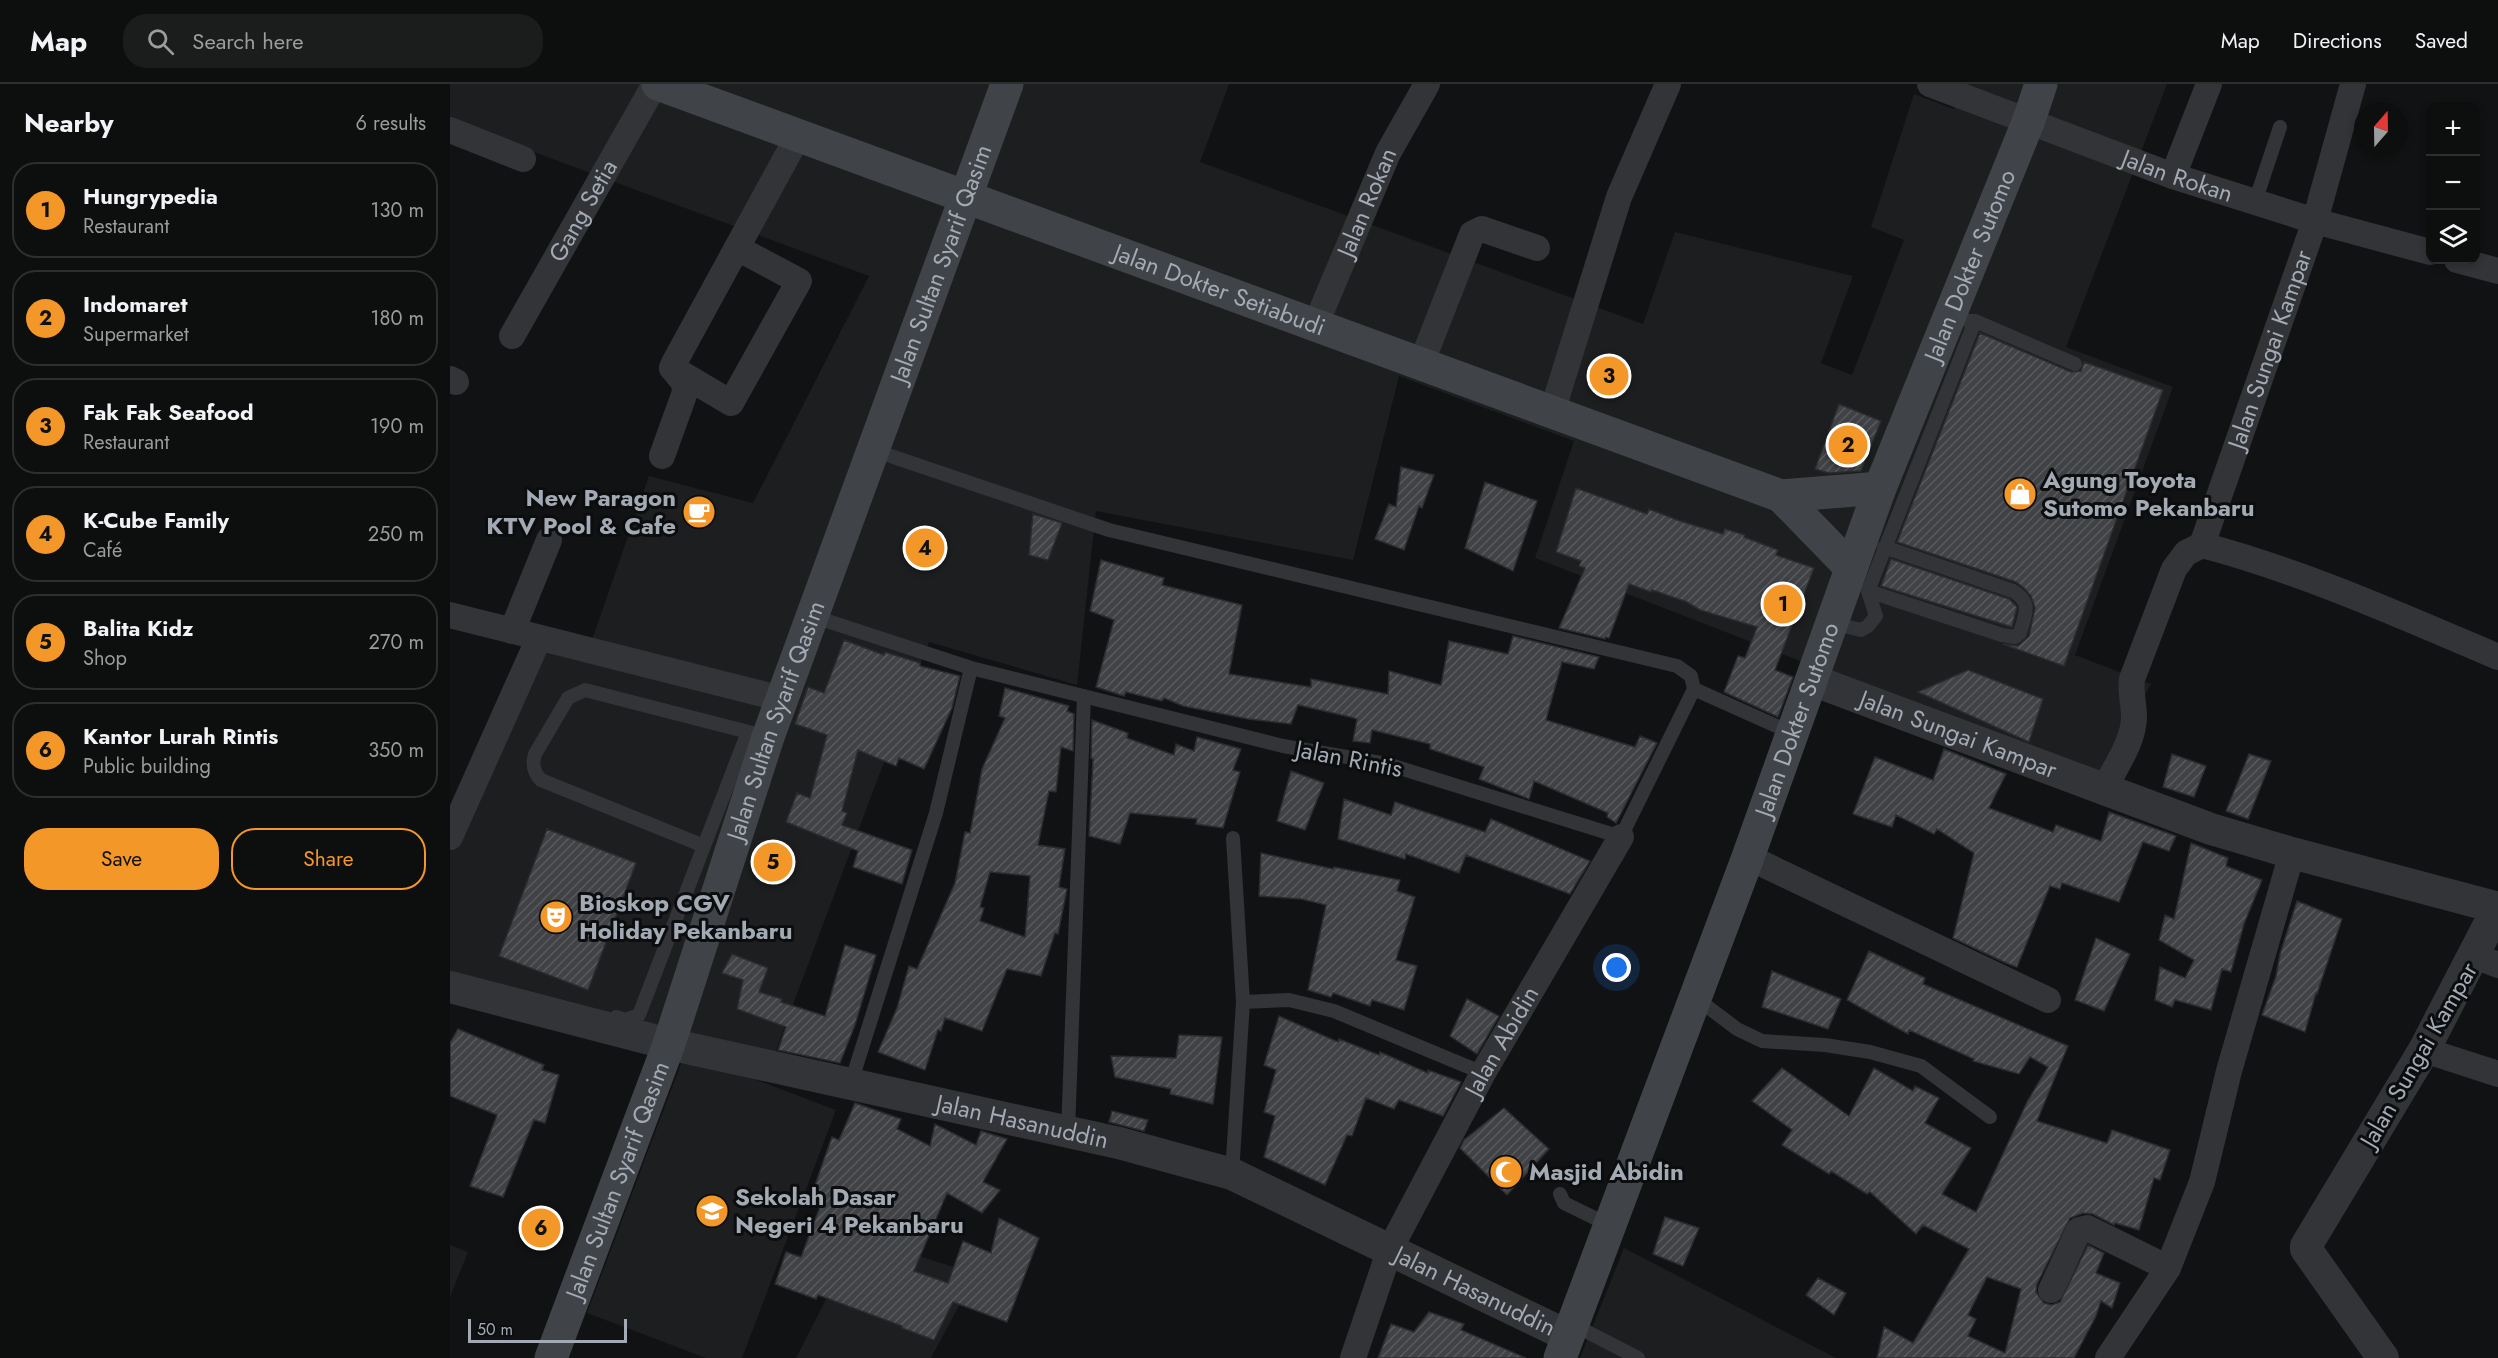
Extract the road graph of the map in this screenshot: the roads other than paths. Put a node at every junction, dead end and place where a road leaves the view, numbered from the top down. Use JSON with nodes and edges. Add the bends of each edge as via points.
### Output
{"nodes":[{"id":1,"x":657,"y":84,"type":"edge"},
{"id":2,"x":1007,"y":84,"type":"edge"},
{"id":3,"x":1427,"y":84,"type":"edge"},
{"id":4,"x":1668,"y":84,"type":"edge"},
{"id":5,"x":1930,"y":84,"type":"edge"},
{"id":6,"x":2041,"y":84,"type":"edge"},
{"id":7,"x":2209,"y":84,"type":"edge"},
{"id":8,"x":2354,"y":84,"type":"edge"},
{"id":9,"x":693,"y":90,"type":"edge"},
{"id":10,"x":2029,"y":120,"type":"junction"},
{"id":11,"x":2280,"y":127,"type":"dead end"},
{"id":12,"x":450,"y":130,"type":"edge"},
{"id":13,"x":798,"y":136,"type":"junction"},
{"id":14,"x":523,"y":159,"type":"dead end"},
{"id":15,"x":2172,"y":176,"type":"junction"},
{"id":16,"x":965,"y":198,"type":"junction"},
{"id":17,"x":2255,"y":202,"type":"junction"},
{"id":18,"x":2315,"y":220,"type":"junction"},
{"id":19,"x":737,"y":248,"type":"junction"},
{"id":20,"x":1537,"y":248,"type":"dead end"},
{"id":21,"x":2426,"y":251,"type":"edge"},
{"id":22,"x":2472,"y":264,"type":"edge"},
{"id":23,"x":2498,"y":271,"type":"edge"},
{"id":24,"x":1962,"y":321,"type":"junction"},
{"id":25,"x":1315,"y":326,"type":"junction"},
{"id":26,"x":512,"y":336,"type":"dead end"},
{"id":27,"x":1421,"y":364,"type":"junction"},
{"id":28,"x":2074,"y":364,"type":"dead end"},
{"id":29,"x":672,"y":368,"type":"junction"},
{"id":30,"x":1552,"y":412,"type":"junction"},
{"id":31,"x":873,"y":450,"type":"junction"},
{"id":32,"x":662,"y":456,"type":"dead end"},
{"id":33,"x":1880,"y":488,"type":"junction"},
{"id":34,"x":1781,"y":496,"type":"junction"},
{"id":35,"x":549,"y":540,"type":"dead end"},
{"id":36,"x":2202,"y":545,"type":"junction"},
{"id":37,"x":1884,"y":547,"type":"junction"},
{"id":38,"x":1859,"y":580,"type":"junction"},
{"id":39,"x":450,"y":615,"type":"edge"},
{"id":40,"x":812,"y":616,"type":"junction"},
{"id":41,"x":512,"y":632,"type":"junction"},
{"id":42,"x":539,"y":638,"type":"junction"},
{"id":43,"x":2498,"y":657,"type":"edge"},
{"id":44,"x":971,"y":668,"type":"junction"},
{"id":45,"x":1812,"y":680,"type":"junction"},
{"id":46,"x":1694,"y":689,"type":"junction"},
{"id":47,"x":1084,"y":696,"type":"junction"},
{"id":48,"x":782,"y":699,"type":"junction"},
{"id":49,"x":1792,"y":734,"type":"junction"},
{"id":50,"x":758,"y":735,"type":"junction"},
{"id":51,"x":2105,"y":788,"type":"junction"},
{"id":52,"x":450,"y":837,"type":"edge"},
{"id":53,"x":1621,"y":837,"type":"junction"},
{"id":54,"x":1233,"y":838,"type":"dead end"},
{"id":55,"x":704,"y":846,"type":"junction"},
{"id":56,"x":2292,"y":853,"type":"junction"},
{"id":57,"x":1748,"y":857,"type":"junction"},
{"id":58,"x":2496,"y":904,"type":"edge"},
{"id":59,"x":2486,"y":960,"type":"edge"},
{"id":60,"x":450,"y":987,"type":"edge"},
{"id":61,"x":1695,"y":997,"type":"junction"},
{"id":62,"x":556,"y":1000,"type":"dead end"},
{"id":63,"x":2048,"y":1000,"type":"dead end"},
{"id":64,"x":1243,"y":1002,"type":"junction"},
{"id":65,"x":669,"y":1044,"type":"junction"},
{"id":66,"x":2424,"y":1050,"type":"junction"},
{"id":67,"x":1484,"y":1073,"type":"junction"},
{"id":68,"x":2498,"y":1074,"type":"edge"},
{"id":69,"x":850,"y":1086,"type":"junction"},
{"id":70,"x":1990,"y":1117,"type":"dead end"},
{"id":71,"x":1068,"y":1132,"type":"junction"},
{"id":72,"x":1232,"y":1174,"type":"junction"},
{"id":73,"x":1560,"y":1194,"type":"dead end"},
{"id":74,"x":1609,"y":1225,"type":"junction"},
{"id":75,"x":1390,"y":1249,"type":"junction"},
{"id":76,"x":2168,"y":1268,"type":"junction"},
{"id":77,"x":2051,"y":1290,"type":"dead end"},
{"id":78,"x":1567,"y":1339,"type":"edge"},
{"id":79,"x":551,"y":1358,"type":"edge"},
{"id":80,"x":1353,"y":1358,"type":"edge"},
{"id":81,"x":1638,"y":1358,"type":"edge"},
{"id":82,"x":2108,"y":1358,"type":"edge"},
{"id":83,"x":2383,"y":1358,"type":"edge"}],
"edges":[{"from":1,"to":9,"type":"main road","name":"Jalan Dokter Setiabudi"},
{"from":1,"to":26,"type":"street","name":"Gang Setia"},
{"from":2,"to":16,"type":"main road","name":"Jalan Sultan Syarif Qasim"},
{"from":3,"to":25,"type":"street","name":"Jalan Rokan","via":[[1388,153]]},
{"from":4,"to":30,"type":"street","via":[[1619,197]]},
{"from":5,"to":10,"type":"street","name":"Jalan Rokan"},
{"from":6,"to":10,"type":"main road","name":"Jalan Dokter Sutomo"},
{"from":7,"to":15,"type":"street"},
{"from":8,"to":18,"type":"street","name":"Jalan Sungai Kampar"},
{"from":9,"to":13,"type":"main road","name":"Jalan Dokter Setiabudi"},
{"from":10,"to":15,"type":"street","name":"Jalan Rokan"},
{"from":10,"to":24,"type":"main road","name":"Jalan Dokter Sutomo"},
{"from":11,"to":17,"type":"lane"},
{"from":12,"to":14,"type":"street"},
{"from":13,"to":16,"type":"main road","name":"Jalan Dokter Setiabudi"},
{"from":13,"to":19,"type":"street"},
{"from":15,"to":17,"type":"street","name":"Jalan Rokan"},
{"from":16,"to":25,"type":"main road","name":"Jalan Dokter Setiabudi"},
{"from":16,"to":31,"type":"main road","name":"Jalan Sultan Syarif Qasim"},
{"from":17,"to":18,"type":"street","name":"Jalan Rokan"},
{"from":18,"to":21,"type":"street","name":"Jalan Rokan"},
{"from":18,"to":36,"type":"street","name":"Jalan Sungai Kampar"},
{"from":19,"to":29,"type":"street"},
{"from":19,"to":29,"type":"street","via":[[799,281],[731,403]]},
{"from":20,"to":27,"type":"street","via":[[1482,228],[1472,234]]},
{"from":22,"to":23,"type":"street"},
{"from":24,"to":28,"type":"lane"},
{"from":24,"to":33,"type":"main road","name":"Jalan Dokter Sutomo"},
{"from":24,"to":37,"type":"lane"},
{"from":25,"to":27,"type":"main road","name":"Jalan Dokter Setiabudi"},
{"from":27,"to":30,"type":"main road","name":"Jalan Dokter Setiabudi"},
{"from":29,"to":32,"type":"street","via":[[684,383],[685,392]]},
{"from":30,"to":34,"type":"main road","name":"Jalan Dokter Setiabudi"},
{"from":31,"to":40,"type":"main road","name":"Jalan Sultan Syarif Qasim"},
{"from":31,"to":46,"type":"lane","via":[[1109,530],[1677,666],[1692,676]]},
{"from":33,"to":34,"type":"main road","name":"Jalan Dokter Setiabudi"},
{"from":33,"to":38,"type":"main road","name":"Jalan Dokter Sutomo"},
{"from":34,"to":38,"type":"main road","name":"Jalan Dokter Setiabudi"},
{"from":35,"to":41,"type":"street"},
{"from":36,"to":43,"type":"street","via":[[2259,562]]},
{"from":36,"to":51,"type":"street","via":[[2187,553],[2174,569],[2132,679],[2131,735]]},
{"from":37,"to":38,"type":"lane"},
{"from":37,"to":38,"type":"lane","via":[[2013,591],[2022,597],[2026,607],[2020,633],[2009,637]]},
{"from":38,"to":45,"type":"main road","name":"Jalan Dokter Sutomo","via":[[1832,622]]},
{"from":39,"to":41,"type":"street"},
{"from":40,"to":44,"type":"lane","name":"Jalan Rintis"},
{"from":40,"to":48,"type":"main road","name":"Jalan Sultan Syarif Qasim"},
{"from":41,"to":42,"type":"street"},
{"from":42,"to":48,"type":"street"},
{"from":42,"to":52,"type":"street"},
{"from":44,"to":47,"type":"lane","name":"Jalan Rintis"},
{"from":44,"to":69,"type":"lane","via":[[936,813]]},
{"from":45,"to":49,"type":"main road","name":"Jalan Dokter Sutomo"},
{"from":45,"to":51,"type":"street","name":"Jalan Sungai Kampar"},
{"from":46,"to":49,"type":"lane"},
{"from":46,"to":53,"type":"lane"},
{"from":47,"to":53,"type":"lane","name":"Jalan Rintis","via":[[1283,746],[1387,764]]},
{"from":47,"to":71,"type":"lane"},
{"from":48,"to":50,"type":"main road","name":"Jalan Sultan Syarif Qasim"},
{"from":49,"to":57,"type":"main road","name":"Jalan Dokter Sutomo"},
{"from":50,"to":55,"type":"lane"},
{"from":50,"to":55,"type":"lane","via":[[585,690],[568,698],[535,754],[534,770],[541,780]]},
{"from":50,"to":65,"type":"main road","name":"Jalan Sultan Syarif Qasim"},
{"from":51,"to":56,"type":"street","name":"Jalan Sungai Kampar","via":[[2211,829]]},
{"from":53,"to":67,"type":"street","name":"Jalan Abidin"},
{"from":54,"to":64,"type":"lane"},
{"from":55,"to":62,"type":"lane","via":[[639,1015],[625,1020]]},
{"from":56,"to":58,"type":"street","name":"Jalan Sungai Kampar"},
{"from":56,"to":76,"type":"street","via":[[2229,1071],[2202,1182]]},
{"from":57,"to":61,"type":"main road","name":"Jalan Dokter Sutomo"},
{"from":57,"to":63,"type":"street"},
{"from":58,"to":59,"type":"street","name":"Jalan Sungai Kampar"},
{"from":59,"to":66,"type":"street","name":"Jalan Sungai Kampar"},
{"from":60,"to":65,"type":"street","name":"Jalan Hasanuddin"},
{"from":61,"to":70,"type":"lane","via":[[1737,1029],[1762,1041],[1870,1052],[1921,1066]]},
{"from":61,"to":74,"type":"main road","name":"Jalan Dokter Sutomo"},
{"from":64,"to":67,"type":"lane","via":[[1289,1000],[1326,1009]]},
{"from":64,"to":72,"type":"lane"},
{"from":65,"to":69,"type":"street","name":"Jalan Hasanuddin"},
{"from":65,"to":79,"type":"main road","name":"Jalan Sultan Syarif Qasim"},
{"from":66,"to":68,"type":"street"},
{"from":66,"to":83,"type":"street","name":"Jalan Sungai Kampar","via":[[2306,1246]]},
{"from":67,"to":75,"type":"street","name":"Jalan Abidin"},
{"from":69,"to":71,"type":"street","name":"Jalan Hasanuddin"},
{"from":71,"to":72,"type":"street","name":"Jalan Hasanuddin"},
{"from":72,"to":75,"type":"street","name":"Jalan Hasanuddin"},
{"from":73,"to":74,"type":"lane","via":[[1564,1203]]},
{"from":74,"to":78,"type":"main road","name":"Jalan Dokter Sutomo"},
{"from":75,"to":78,"type":"street","name":"Jalan Hasanuddin"},
{"from":75,"to":80,"type":"street","name":"Jalan Abidin"},
{"from":76,"to":77,"type":"street","via":[[2087,1228],[2079,1230]]},
{"from":76,"to":82,"type":"street"},
{"from":78,"to":81,"type":"lane"}]}
